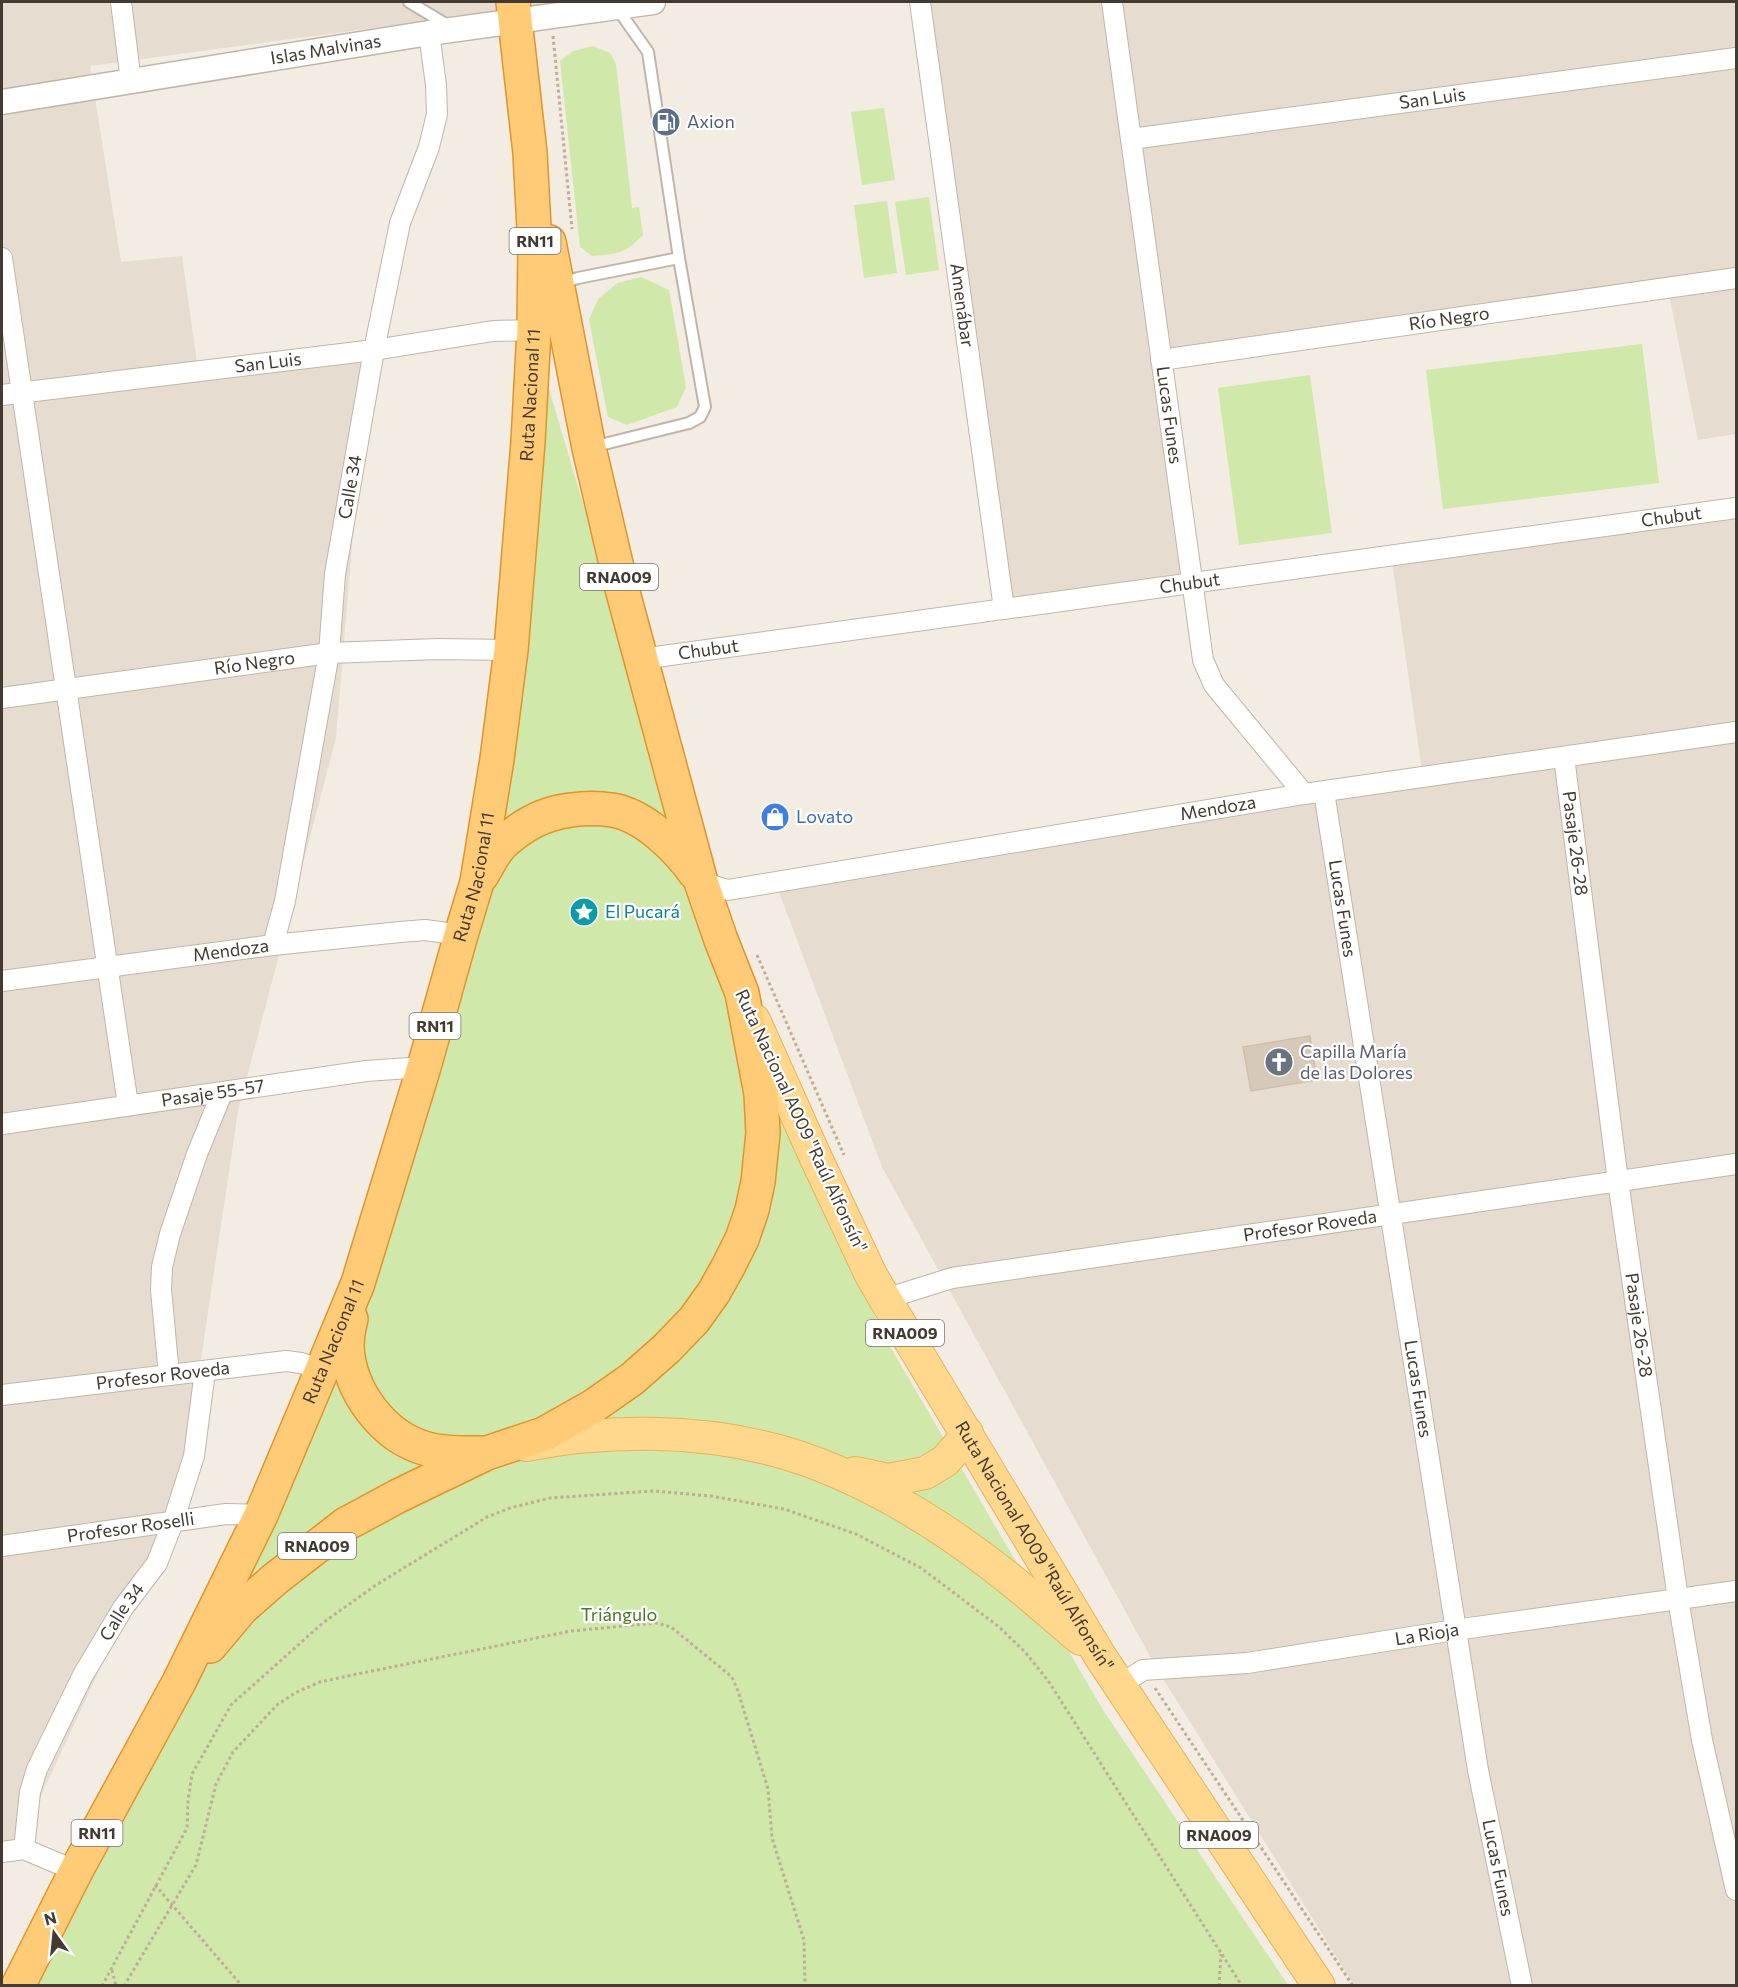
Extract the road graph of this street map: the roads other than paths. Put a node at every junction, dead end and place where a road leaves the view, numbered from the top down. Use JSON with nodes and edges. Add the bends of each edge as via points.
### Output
{"nodes":[{"id":1,"x":121,"y":2,"type":"edge"},
{"id":2,"x":409,"y":2,"type":"edge"},
{"id":3,"x":653,"y":2,"type":"edge"},
{"id":4,"x":920,"y":2,"type":"edge"},
{"id":5,"x":1112,"y":2,"type":"edge"},
{"id":6,"x":615,"y":4,"type":"edge"},
{"id":7,"x":514,"y":11,"type":"edge"},
{"id":8,"x":455,"y":30,"type":"junction"},
{"id":9,"x":429,"y":33,"type":"junction"},
{"id":10,"x":1737,"y":58,"type":"edge"},
{"id":11,"x":131,"y":82,"type":"junction"},
{"id":12,"x":2,"y":102,"type":"edge"},
{"id":13,"x":1131,"y":139,"type":"junction"},
{"id":14,"x":530,"y":153,"type":"junction"},
{"id":15,"x":2,"y":258,"type":"edge"},
{"id":16,"x":679,"y":258,"type":"junction"},
{"id":17,"x":1737,"y":278,"type":"edge"},
{"id":18,"x":557,"y":284,"type":"junction"},
{"id":19,"x":534,"y":330,"type":"junction"},
{"id":20,"x":374,"y":350,"type":"junction"},
{"id":21,"x":1161,"y":360,"type":"junction"},
{"id":22,"x":11,"y":393,"type":"edge"},
{"id":23,"x":589,"y":448,"type":"junction"},
{"id":24,"x":1737,"y":508,"type":"edge"},
{"id":25,"x":1192,"y":584,"type":"junction"},
{"id":26,"x":1004,"y":609,"type":"junction"},
{"id":27,"x":511,"y":650,"type":"junction"},
{"id":28,"x":329,"y":653,"type":"junction"},
{"id":29,"x":641,"y":659,"type":"junction"},
{"id":30,"x":66,"y":689,"type":"junction"},
{"id":31,"x":2,"y":698,"type":"edge"},
{"id":32,"x":1737,"y":732,"type":"edge"},
{"id":33,"x":1564,"y":757,"type":"junction"},
{"id":34,"x":1324,"y":792,"type":"junction"},
{"id":35,"x":1304,"y":794,"type":"junction"},
{"id":36,"x":477,"y":882,"type":"junction"},
{"id":37,"x":701,"y":882,"type":"junction"},
{"id":38,"x":460,"y":935,"type":"junction"},
{"id":39,"x":273,"y":945,"type":"junction"},
{"id":40,"x":109,"y":966,"type":"junction"},
{"id":41,"x":2,"y":981,"type":"edge"},
{"id":42,"x":742,"y":993,"type":"junction"},
{"id":43,"x":424,"y":1067,"type":"junction"},
{"id":44,"x":222,"y":1093,"type":"junction"},
{"id":45,"x":129,"y":1106,"type":"junction"},
{"id":46,"x":2,"y":1124,"type":"edge"},
{"id":47,"x":1737,"y":1164,"type":"edge"},
{"id":48,"x":1618,"y":1180,"type":"junction"},
{"id":49,"x":1390,"y":1214,"type":"junction"},
{"id":50,"x":358,"y":1283,"type":"junction"},
{"id":51,"x":885,"y":1299,"type":"junction"},
{"id":52,"x":322,"y":1370,"type":"junction"},
{"id":53,"x":205,"y":1371,"type":"junction"},
{"id":54,"x":169,"y":1375,"type":"junction"},
{"id":55,"x":2,"y":1395,"type":"edge"},
{"id":56,"x":966,"y":1433,"type":"junction"},
{"id":57,"x":487,"y":1453,"type":"junction"},
{"id":58,"x":818,"y":1466,"type":"junction"},
{"id":59,"x":261,"y":1515,"type":"junction"},
{"id":60,"x":173,"y":1522,"type":"junction"},
{"id":61,"x":2,"y":1546,"type":"edge"},
{"id":62,"x":1737,"y":1591,"type":"edge"},
{"id":63,"x":1678,"y":1599,"type":"junction"},
{"id":64,"x":1455,"y":1630,"type":"junction"},
{"id":65,"x":1100,"y":1656,"type":"junction"},
{"id":66,"x":1132,"y":1678,"type":"junction"},
{"id":67,"x":179,"y":1682,"type":"junction"},
{"id":68,"x":24,"y":1849,"type":"junction"},
{"id":69,"x":2,"y":1852,"type":"edge"},
{"id":70,"x":76,"y":1871,"type":"junction"},
{"id":71,"x":1737,"y":1890,"type":"edge"},
{"id":72,"x":18,"y":1986,"type":"edge"},
{"id":73,"x":1319,"y":1986,"type":"edge"},
{"id":74,"x":1522,"y":1986,"type":"edge"}],
"edges":[{"from":1,"to":11,"type":"street"},
{"from":2,"to":8,"type":"lane"},
{"from":3,"to":6,"type":"street","name":"Islas Malvinas"},
{"from":4,"to":26,"type":"street","name":"Amenábar"},
{"from":5,"to":13,"type":"street","name":"Lucas Funes"},
{"from":6,"to":7,"type":"street","name":"Islas Malvinas","via":[[550,15]]},
{"from":6,"to":16,"type":"lane","via":[[648,52]]},
{"from":7,"to":8,"type":"street","name":"Islas Malvinas"},
{"from":7,"to":14,"type":"highway","name":"Ruta Nacional 11","number":"RN11"},
{"from":8,"to":9,"type":"street","name":"Islas Malvinas"},
{"from":9,"to":11,"type":"street","name":"Islas Malvinas"},
{"from":9,"to":20,"type":"street","name":"Calle 34","via":[[437,114],[429,147],[400,223]]},
{"from":10,"to":13,"type":"street","name":"San Luis"},
{"from":11,"to":12,"type":"street","name":"Islas Malvinas"},
{"from":13,"to":21,"type":"street","name":"Lucas Funes"},
{"from":14,"to":18,"type":"highway","name":"Ruta Nacional A009 \"Raúl Alfonsín\"","number":"RNA009"},
{"from":14,"to":19,"type":"highway","name":"Ruta Nacional 11","number":"RN11"},
{"from":15,"to":22,"type":"street"},
{"from":16,"to":18,"type":"lane"},
{"from":16,"to":23,"type":"lane","via":[[705,407],[700,417],[690,423]]},
{"from":17,"to":21,"type":"street","name":"Río Negro"},
{"from":18,"to":23,"type":"highway","name":"Ruta Nacional A009 \"Raúl Alfonsín\"","number":"RNA009"},
{"from":19,"to":20,"type":"street","name":"San Luis","via":[[493,331]]},
{"from":19,"to":27,"type":"highway","name":"Ruta Nacional 11","number":"RN11"},
{"from":20,"to":22,"type":"street","name":"San Luis"},
{"from":20,"to":28,"type":"street","name":"Calle 34","via":[[335,574]]},
{"from":21,"to":25,"type":"street","name":"Lucas Funes"},
{"from":22,"to":30,"type":"street"},
{"from":23,"to":29,"type":"highway","name":"Ruta Nacional A009 \"Raúl Alfonsín\"","number":"RNA009"},
{"from":24,"to":25,"type":"street","name":"Chubut"},
{"from":25,"to":26,"type":"street","name":"Chubut"},
{"from":25,"to":35,"type":"street","name":"Lucas Funes","via":[[1203,660],[1214,686]]},
{"from":26,"to":29,"type":"street","name":"Chubut"},
{"from":27,"to":28,"type":"street","name":"Río Negro"},
{"from":27,"to":36,"type":"highway","name":"Ruta Nacional 11","number":"RN11"},
{"from":28,"to":30,"type":"street","name":"Río Negro"},
{"from":28,"to":39,"type":"street","name":"Calle 34","via":[[285,901]]},
{"from":29,"to":37,"type":"highway","name":"Ruta Nacional A009 \"Raúl Alfonsín\"","number":"RNA009"},
{"from":30,"to":31,"type":"street","name":"Río Negro"},
{"from":30,"to":40,"type":"street"},
{"from":32,"to":33,"type":"street","name":"Mendoza"},
{"from":33,"to":34,"type":"street","name":"Mendoza"},
{"from":33,"to":48,"type":"street","name":"Pasaje 26-28"},
{"from":34,"to":35,"type":"street","name":"Mendoza"},
{"from":34,"to":49,"type":"street","name":"Lucas Funes"},
{"from":35,"to":37,"type":"street","name":"Mendoza","via":[[728,890]]},
{"from":36,"to":37,"type":"highway","number":"RNA009","via":[[500,846],[523,826],[555,812],[587,808],[614,810],[656,831]]},
{"from":36,"to":38,"type":"highway","name":"Ruta Nacional 11","number":"RN11"},
{"from":37,"to":42,"type":"highway","name":"Ruta Nacional A009 \"Raúl Alfonsín\"","number":"RNA009"},
{"from":38,"to":39,"type":"street","name":"Mendoza","via":[[425,930]]},
{"from":38,"to":43,"type":"highway","name":"Ruta Nacional 11","number":"RN11"},
{"from":39,"to":40,"type":"street","name":"Mendoza"},
{"from":40,"to":41,"type":"street","name":"Mendoza"},
{"from":40,"to":45,"type":"street"},
{"from":42,"to":51,"type":"main road","name":"Ruta Nacional A009 \"Raúl Alfonsín\"","number":"RNA009","via":[[820,1167]]},
{"from":42,"to":57,"type":"highway","number":"RNA009","via":[[763,1133],[752,1210],[728,1267],[694,1320],[632,1379],[544,1434]]},
{"from":43,"to":44,"type":"street","name":"Pasaje 55-57","via":[[366,1071]]},
{"from":43,"to":50,"type":"highway","name":"Ruta Nacional 11","number":"RN11"},
{"from":44,"to":45,"type":"street","name":"Pasaje 55-57"},
{"from":44,"to":54,"type":"street","via":[[197,1154],[162,1267]]},
{"from":45,"to":46,"type":"street","name":"Pasaje 55-57"},
{"from":47,"to":48,"type":"street","name":"Profesor Roveda"},
{"from":48,"to":49,"type":"street","name":"Profesor Roveda"},
{"from":48,"to":63,"type":"street","name":"Pasaje 26-28"},
{"from":49,"to":51,"type":"street","name":"Profesor Roveda","via":[[952,1278]]},
{"from":49,"to":64,"type":"street","name":"Lucas Funes"},
{"from":50,"to":52,"type":"highway","name":"Ruta Nacional 11","number":"RN11"},
{"from":50,"to":57,"type":"highway","number":"RNA009","via":[[347,1346],[360,1393],[376,1417],[397,1435],[426,1449]]},
{"from":51,"to":56,"type":"main road","name":"Ruta Nacional A009 \"Raúl Alfonsín\"","number":"RNA009"},
{"from":52,"to":53,"type":"street","name":"Profesor Roveda","via":[[286,1362]]},
{"from":52,"to":59,"type":"highway","name":"Ruta Nacional 11","number":"RN11"},
{"from":53,"to":54,"type":"street","name":"Profesor Roveda"},
{"from":53,"to":60,"type":"street","name":"Calle 34","via":[[194,1456]]},
{"from":54,"to":55,"type":"street","name":"Profesor Roveda"},
{"from":56,"to":58,"type":"main road","via":[[945,1461],[925,1473],[888,1480]]},
{"from":56,"to":65,"type":"main road","name":"Ruta Nacional A009 \"Raúl Alfonsín\"","number":"RNA009"},
{"from":57,"to":58,"type":"main road","number":"RNA009","via":[[600,1436],[657,1435],[747,1444]]},
{"from":57,"to":67,"type":"highway","number":"RNA009","via":[[346,1524],[315,1547],[242,1608]]},
{"from":58,"to":65,"type":"main road","number":"RNA009","via":[[862,1485],[938,1527],[998,1569]]},
{"from":59,"to":60,"type":"street","name":"Profesor Roselli","via":[[226,1514]]},
{"from":59,"to":67,"type":"highway","name":"Ruta Nacional 11","number":"RN11"},
{"from":60,"to":61,"type":"street","name":"Profesor Roselli"},
{"from":60,"to":68,"type":"street","name":"Calle 34","via":[[157,1563],[123,1608],[83,1675],[37,1769],[30,1792]]},
{"from":62,"to":63,"type":"street","name":"La Rioja"},
{"from":63,"to":64,"type":"street","name":"La Rioja"},
{"from":63,"to":71,"type":"street","name":"Pasaje 26-28","via":[[1702,1740]]},
{"from":64,"to":66,"type":"street","name":"La Rioja"},
{"from":64,"to":74,"type":"street","name":"Lucas Funes","via":[[1478,1770]]},
{"from":65,"to":66,"type":"main road","name":"Ruta Nacional A009 \"Raúl Alfonsín\"","number":"RNA009"},
{"from":66,"to":73,"type":"main road","name":"Ruta Nacional A009 \"Raúl Alfonsín\"","number":"RNA009"},
{"from":67,"to":70,"type":"highway","number":"RN11"},
{"from":68,"to":69,"type":"street"},
{"from":68,"to":70,"type":"street"},
{"from":70,"to":72,"type":"highway","number":"RN11"}]}
